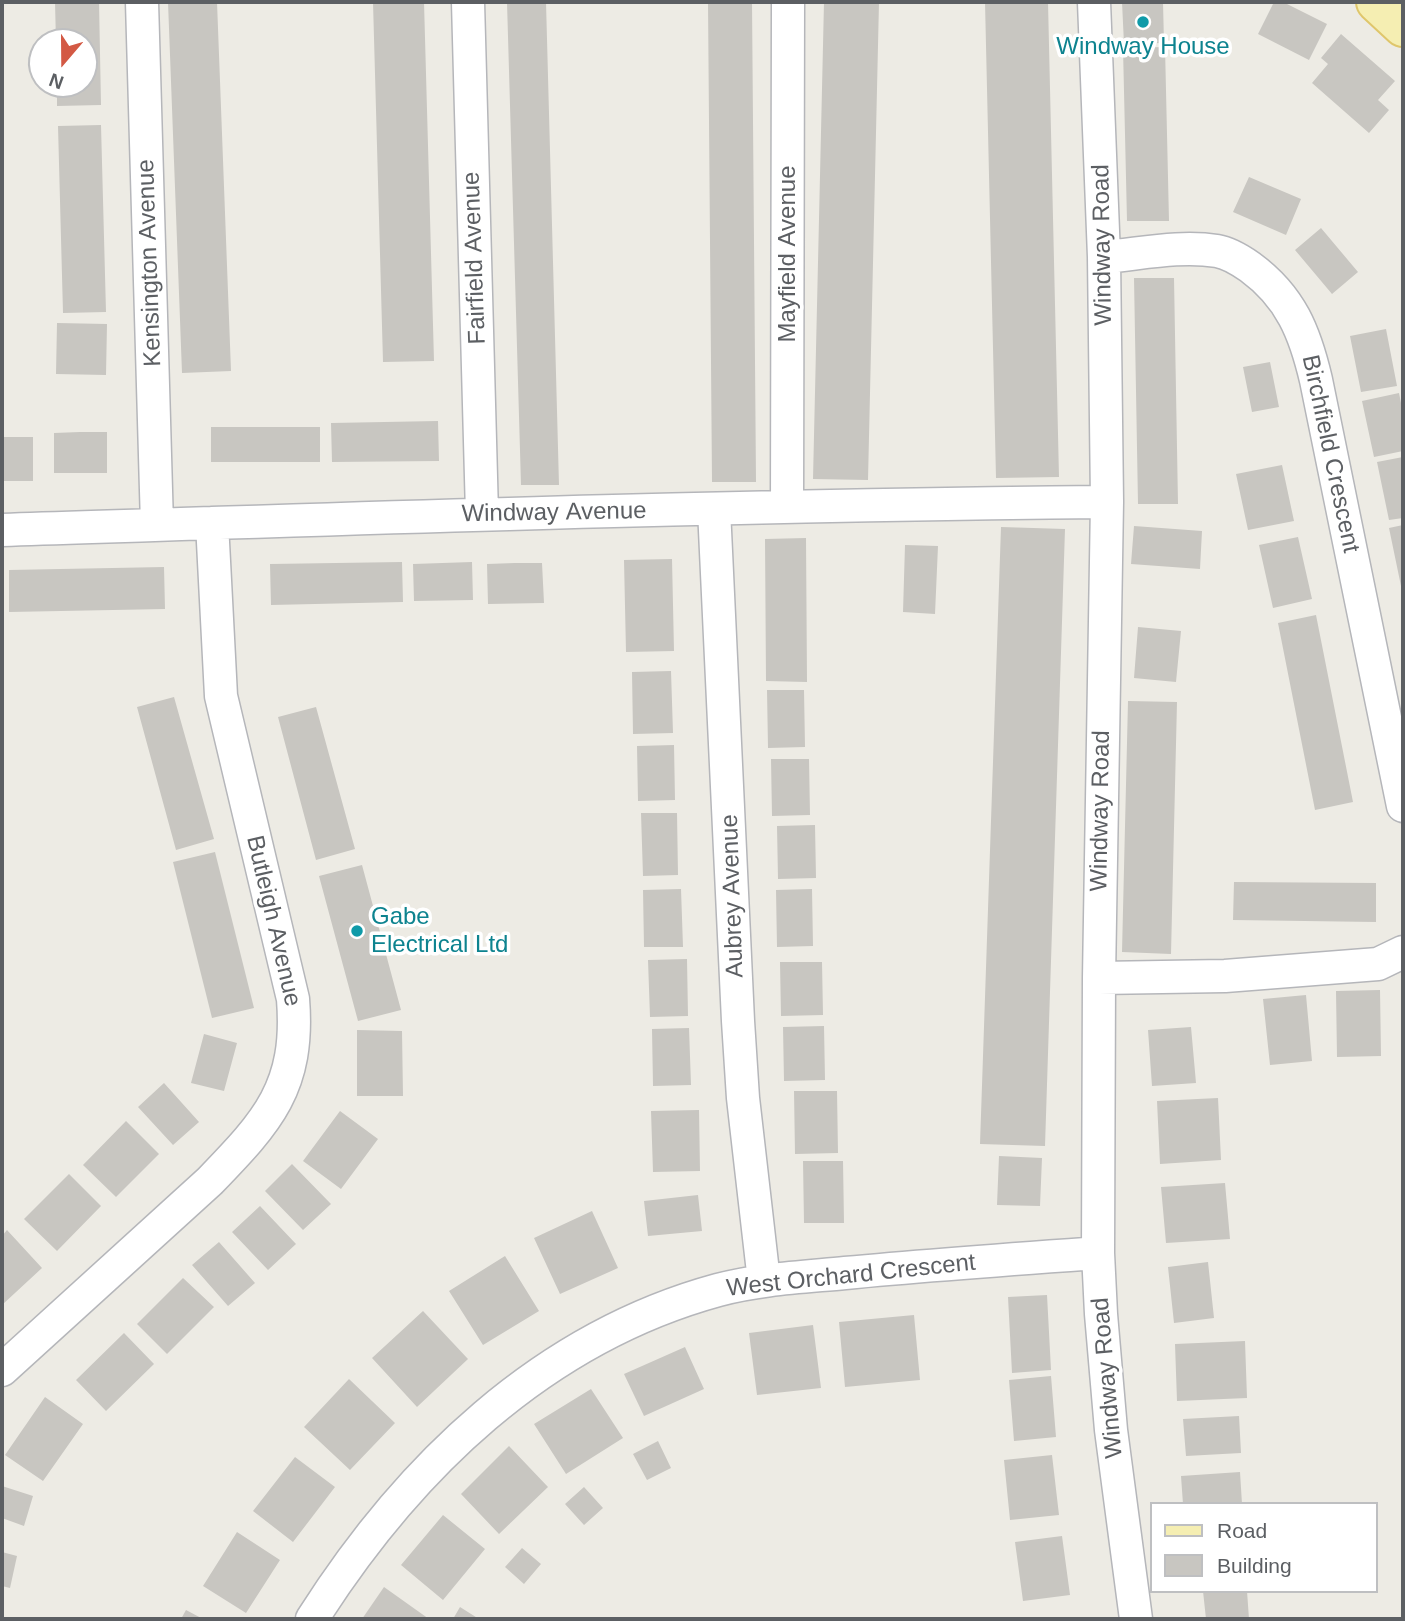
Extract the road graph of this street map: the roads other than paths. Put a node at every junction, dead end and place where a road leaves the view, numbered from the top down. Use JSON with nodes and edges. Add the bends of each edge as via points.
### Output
{"nodes":[{"id":1,"x":142,"y":2,"type":"edge"},
{"id":2,"x":468,"y":2,"type":"edge"},
{"id":3,"x":788,"y":2,"type":"edge"},
{"id":4,"x":1094,"y":2,"type":"edge"},
{"id":5,"x":1376,"y":2,"type":"edge"},
{"id":6,"x":1403,"y":27,"type":"edge"},
{"id":7,"x":1104,"y":257,"type":"junction"},
{"id":8,"x":1107,"y":502,"type":"junction"},
{"id":9,"x":787,"y":507,"type":"junction"},
{"id":10,"x":715,"y":509,"type":"junction"},
{"id":11,"x":482,"y":514,"type":"junction"},
{"id":12,"x":212,"y":523,"type":"junction"},
{"id":13,"x":157,"y":525,"type":"junction"},
{"id":14,"x":2,"y":530,"type":"edge"},
{"id":15,"x":1403,"y":806,"type":"edge"},
{"id":16,"x":1403,"y":952,"type":"edge"},
{"id":17,"x":1099,"y":978,"type":"junction"},
{"id":18,"x":1098,"y":1253,"type":"junction"},
{"id":19,"x":764,"y":1281,"type":"junction"},
{"id":20,"x":2,"y":1370,"type":"edge"},
{"id":21,"x":312,"y":1619,"type":"edge"},
{"id":22,"x":1136,"y":1619,"type":"edge"}],
"edges":[{"from":1,"to":13,"type":"street","name":"Kensington Avenue"},
{"from":2,"to":11,"type":"street","name":"Fairfield Avenue"},
{"from":3,"to":9,"type":"street","name":"Mayfield Avenue"},
{"from":4,"to":7,"type":"street","name":"Windway Road"},
{"from":5,"to":6,"type":"main road"},
{"from":7,"to":8,"type":"street","name":"Windway Road"},
{"from":7,"to":15,"type":"street","name":"Birchfield Crescent","via":[[1220,251],[1264,277],[1296,320],[1316,380]]},
{"from":8,"to":9,"type":"street","name":"Windway Avenue"},
{"from":8,"to":17,"type":"street","name":"Windway Road"},
{"from":9,"to":10,"type":"street","name":"Windway Avenue"},
{"from":10,"to":11,"type":"street","name":"Windway Avenue"},
{"from":10,"to":19,"type":"street","name":"Aubrey Avenue","via":[[738,1021]]},
{"from":11,"to":12,"type":"street","name":"Windway Avenue"},
{"from":12,"to":13,"type":"street","name":"Windway Avenue"},
{"from":12,"to":20,"type":"street","name":"Butleigh Avenue","via":[[221,696],[293,999],[292,1058],[279,1096],[238,1152]]},
{"from":13,"to":14,"type":"street","name":"Windway Avenue"},
{"from":16,"to":17,"type":"street","via":[[1378,964],[1225,976]]},
{"from":17,"to":18,"type":"street","name":"Windway Road"},
{"from":18,"to":19,"type":"street","name":"West Orchard Crescent"},
{"from":18,"to":22,"type":"street","name":"Windway Road","via":[[1111,1430]]},
{"from":19,"to":21,"type":"street","name":"West Orchard Crescent","via":[[720,1289],[653,1311],[538,1373],[453,1445],[357,1554]]}]}
